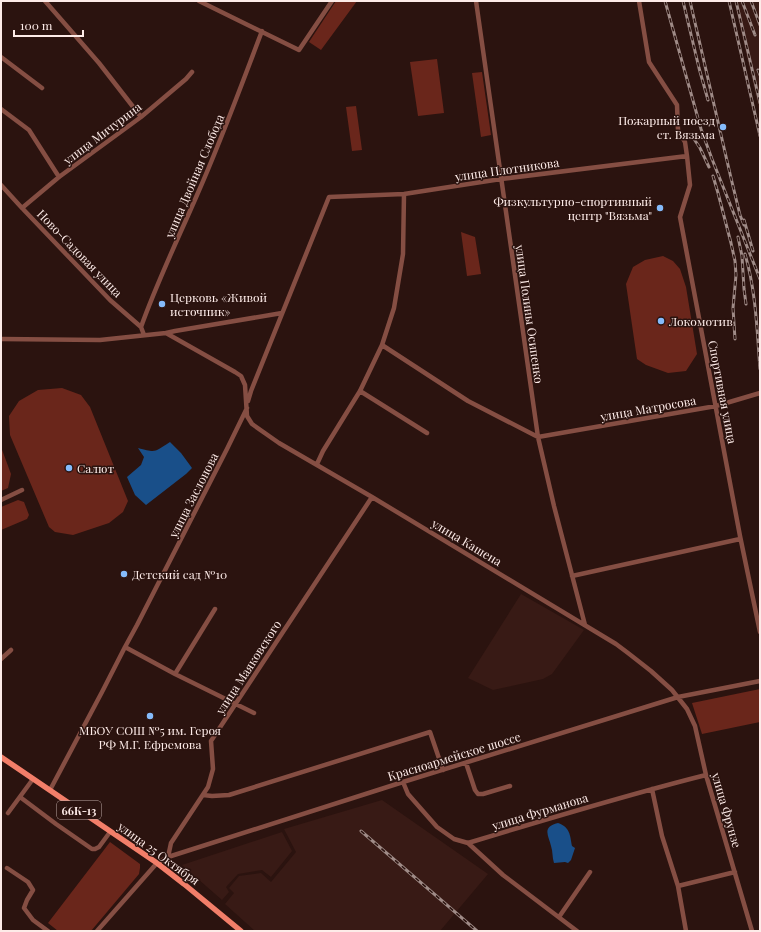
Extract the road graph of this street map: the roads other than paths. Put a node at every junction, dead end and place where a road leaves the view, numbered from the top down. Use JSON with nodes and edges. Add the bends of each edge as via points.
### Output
{"nodes":[{"id":1,"x":45,"y":1,"type":"edge"},
{"id":2,"x":199,"y":1,"type":"edge"},
{"id":3,"x":332,"y":1,"type":"edge"},
{"id":4,"x":476,"y":1,"type":"edge"},
{"id":5,"x":639,"y":1,"type":"edge"},
{"id":6,"x":262,"y":31,"type":"junction"},
{"id":7,"x":1,"y":57,"type":"edge"},
{"id":8,"x":192,"y":72,"type":"dead end"},
{"id":9,"x":42,"y":88,"type":"dead end"},
{"id":10,"x":1,"y":109,"type":"edge"},
{"id":11,"x":141,"y":116,"type":"junction"},
{"id":12,"x":687,"y":156,"type":"junction"},
{"id":13,"x":59,"y":177,"type":"junction"},
{"id":14,"x":501,"y":179,"type":"junction"},
{"id":15,"x":1,"y":185,"type":"edge"},
{"id":16,"x":404,"y":194,"type":"junction"},
{"id":17,"x":329,"y":197,"type":"joint"},
{"id":18,"x":22,"y":208,"type":"junction"},
{"id":19,"x":282,"y":313,"type":"junction"},
{"id":20,"x":141,"y":327,"type":"junction"},
{"id":21,"x":166,"y":333,"type":"junction"},
{"id":22,"x":144,"y":335,"type":"junction"},
{"id":23,"x":1,"y":339,"type":"edge"},
{"id":24,"x":382,"y":346,"type":"junction"},
{"id":25,"x":360,"y":391,"type":"junction"},
{"id":26,"x":760,"y":393,"type":"edge"},
{"id":27,"x":716,"y":406,"type":"junction"},
{"id":28,"x":247,"y":408,"type":"junction"},
{"id":29,"x":427,"y":433,"type":"dead end"},
{"id":30,"x":538,"y":437,"type":"junction"},
{"id":31,"x":317,"y":464,"type":"junction"},
{"id":32,"x":22,"y":490,"type":"dead end"},
{"id":33,"x":372,"y":497,"type":"junction"},
{"id":34,"x":1,"y":500,"type":"edge"},
{"id":35,"x":740,"y":539,"type":"junction"},
{"id":36,"x":572,"y":576,"type":"junction"},
{"id":37,"x":215,"y":609,"type":"dead end"},
{"id":38,"x":585,"y":625,"type":"junction"},
{"id":39,"x":760,"y":632,"type":"edge"},
{"id":40,"x":125,"y":646,"type":"junction"},
{"id":41,"x":11,"y":650,"type":"dead end"},
{"id":42,"x":1,"y":659,"type":"edge"},
{"id":43,"x":175,"y":674,"type":"junction"},
{"id":44,"x":760,"y":681,"type":"edge"},
{"id":45,"x":678,"y":697,"type":"junction"},
{"id":46,"x":235,"y":705,"type":"junction"},
{"id":47,"x":254,"y":713,"type":"dead end"},
{"id":48,"x":1,"y":757,"type":"edge"},
{"id":49,"x":466,"y":763,"type":"junction"},
{"id":50,"x":443,"y":770,"type":"junction"},
{"id":51,"x":706,"y":775,"type":"junction"},
{"id":52,"x":34,"y":779,"type":"junction"},
{"id":53,"x":403,"y":782,"type":"junction"},
{"id":54,"x":510,"y":786,"type":"dead end"},
{"id":55,"x":652,"y":789,"type":"junction"},
{"id":56,"x":50,"y":790,"type":"junction"},
{"id":57,"x":203,"y":795,"type":"junction"},
{"id":58,"x":20,"y":797,"type":"junction"},
{"id":59,"x":8,"y":813,"type":"dead end"},
{"id":60,"x":110,"y":832,"type":"junction"},
{"id":61,"x":468,"y":843,"type":"junction"},
{"id":62,"x":168,"y":857,"type":"junction"},
{"id":63,"x":157,"y":863,"type":"junction"},
{"id":64,"x":7,"y":868,"type":"dead end"},
{"id":65,"x":590,"y":872,"type":"dead end"},
{"id":66,"x":735,"y":872,"type":"junction"},
{"id":67,"x":678,"y":886,"type":"junction"},
{"id":68,"x":558,"y":917,"type":"junction"},
{"id":69,"x":48,"y":931,"type":"edge"},
{"id":70,"x":97,"y":931,"type":"edge"},
{"id":71,"x":241,"y":931,"type":"edge"},
{"id":72,"x":577,"y":931,"type":"edge"},
{"id":73,"x":686,"y":931,"type":"edge"},
{"id":74,"x":752,"y":931,"type":"edge"}],
"edges":[{"from":1,"to":11,"type":"street","via":[[100,63]]},
{"from":2,"to":6,"type":"street"},
{"from":3,"to":6,"type":"street","via":[[299,50]]},
{"from":4,"to":14,"type":"street","name":"улица Полины Осипенко"},
{"from":5,"to":12,"type":"street","name":"Спортивная улица","via":[[649,62],[677,105],[678,130],[685,142]]},
{"from":6,"to":20,"type":"street","name":"улица Двойная Слобода","via":[[233,109]]},
{"from":7,"to":9,"type":"street"},
{"from":8,"to":11,"type":"street","name":"улица Мичурина"},
{"from":10,"to":13,"type":"street","via":[[29,130]]},
{"from":11,"to":13,"type":"street","name":"улица Мичурина"},
{"from":12,"to":14,"type":"street","name":"улица Плотникова"},
{"from":12,"to":27,"type":"street","name":"Спортивная улица","via":[[690,185],[680,217]]},
{"from":13,"to":18,"type":"street","name":"улица Мичурина"},
{"from":14,"to":16,"type":"street","name":"улица Плотникова"},
{"from":14,"to":30,"type":"street","name":"улица Полины Осипенко"},
{"from":15,"to":18,"type":"street","name":"Ново-Садовая улица"},
{"from":16,"to":17,"type":"street","name":"улица Плотникова"},
{"from":16,"to":24,"type":"street","via":[[403,254],[394,308]]},
{"from":17,"to":19,"type":"street","name":"улица Заслонова"},
{"from":18,"to":20,"type":"street","name":"Ново-Садовая улица","via":[[110,300]]},
{"from":19,"to":21,"type":"street"},
{"from":19,"to":28,"type":"street","name":"улица Заслонова","via":[[251,391]]},
{"from":20,"to":22,"type":"street","name":"Ново-Садовая улица"},
{"from":21,"to":22,"type":"street"},
{"from":21,"to":28,"type":"street","via":[[241,376],[245,385]]},
{"from":22,"to":23,"type":"street","via":[[100,340]]},
{"from":24,"to":25,"type":"street"},
{"from":24,"to":30,"type":"street","via":[[468,401]]},
{"from":25,"to":29,"type":"street"},
{"from":25,"to":31,"type":"street"},
{"from":26,"to":27,"type":"street","name":"улица Матросова"},
{"from":27,"to":30,"type":"street","name":"улица Матросова"},
{"from":27,"to":35,"type":"street","name":"Спортивная улица"},
{"from":28,"to":31,"type":"street","name":"улица Кашена","via":[[252,424]]},
{"from":28,"to":40,"type":"street","name":"улица Заслонова"},
{"from":30,"to":36,"type":"street","name":"улица Полины Осипенко"},
{"from":31,"to":33,"type":"street","name":"улица Кашена"},
{"from":32,"to":34,"type":"street"},
{"from":33,"to":38,"type":"street","name":"улица Кашена"},
{"from":33,"to":46,"type":"street","name":"улица Маяковского"},
{"from":35,"to":36,"type":"street"},
{"from":35,"to":39,"type":"street","name":"Спортивная улица"},
{"from":36,"to":38,"type":"street","name":"улица Полины Осипенко"},
{"from":37,"to":43,"type":"street"},
{"from":38,"to":45,"type":"street","name":"улица Кашена","via":[[652,671]]},
{"from":40,"to":43,"type":"street"},
{"from":40,"to":56,"type":"street","name":"улица Заслонова"},
{"from":41,"to":42,"type":"street"},
{"from":43,"to":46,"type":"street"},
{"from":44,"to":45,"type":"street","name":"Красноармейское шоссе"},
{"from":45,"to":49,"type":"street","name":"Красноармейское шоссе"},
{"from":45,"to":51,"type":"street","name":"улица Фрунзе","via":[[687,709],[694,726]]},
{"from":46,"to":47,"type":"street"},
{"from":46,"to":57,"type":"street","name":"улица Маяковского","via":[[211,741],[213,769]]},
{"from":48,"to":52,"type":"main road","name":"улица 25 Октября","number":"66К-13"},
{"from":49,"to":50,"type":"street","name":"Красноармейское шоссе"},
{"from":49,"to":54,"type":"street","via":[[478,794]]},
{"from":50,"to":53,"type":"street","name":"Красноармейское шоссе"},
{"from":50,"to":57,"type":"street","via":[[430,732],[229,795]]},
{"from":51,"to":55,"type":"street","name":"улица Фурманова"},
{"from":51,"to":66,"type":"street","name":"улица Фрунзе"},
{"from":52,"to":56,"type":"main road","name":"улица 25 Октября","number":"66К-13"},
{"from":52,"to":58,"type":"street"},
{"from":53,"to":61,"type":"street","via":[[408,794],[437,827],[454,839]]},
{"from":53,"to":62,"type":"street","name":"Красноармейское шоссе"},
{"from":55,"to":61,"type":"street","name":"улица Фурманова"},
{"from":55,"to":67,"type":"street","via":[[662,836]]},
{"from":56,"to":60,"type":"main road","name":"улица 25 Октября","number":"66К-13"},
{"from":57,"to":62,"type":"street","name":"улица Маяковского","via":[[171,844]]},
{"from":58,"to":59,"type":"street"},
{"from":58,"to":60,"type":"street","via":[[92,849],[99,847]]},
{"from":60,"to":63,"type":"main road","name":"улица 25 Октября","number":"66К-13"},
{"from":61,"to":68,"type":"street","via":[[503,876]]},
{"from":62,"to":63,"type":"street","name":"Красноармейское шоссе"},
{"from":63,"to":70,"type":"street","name":"Красноармейское шоссе"},
{"from":63,"to":71,"type":"main road","name":"улица 25 Октября","number":"66К-13"},
{"from":64,"to":69,"type":"street","via":[[28,882],[33,890],[24,908],[33,920]]},
{"from":65,"to":68,"type":"street"},
{"from":66,"to":67,"type":"street"},
{"from":66,"to":74,"type":"street","name":"улица Фрунзе"},
{"from":67,"to":73,"type":"street"},
{"from":68,"to":72,"type":"street"}]}
